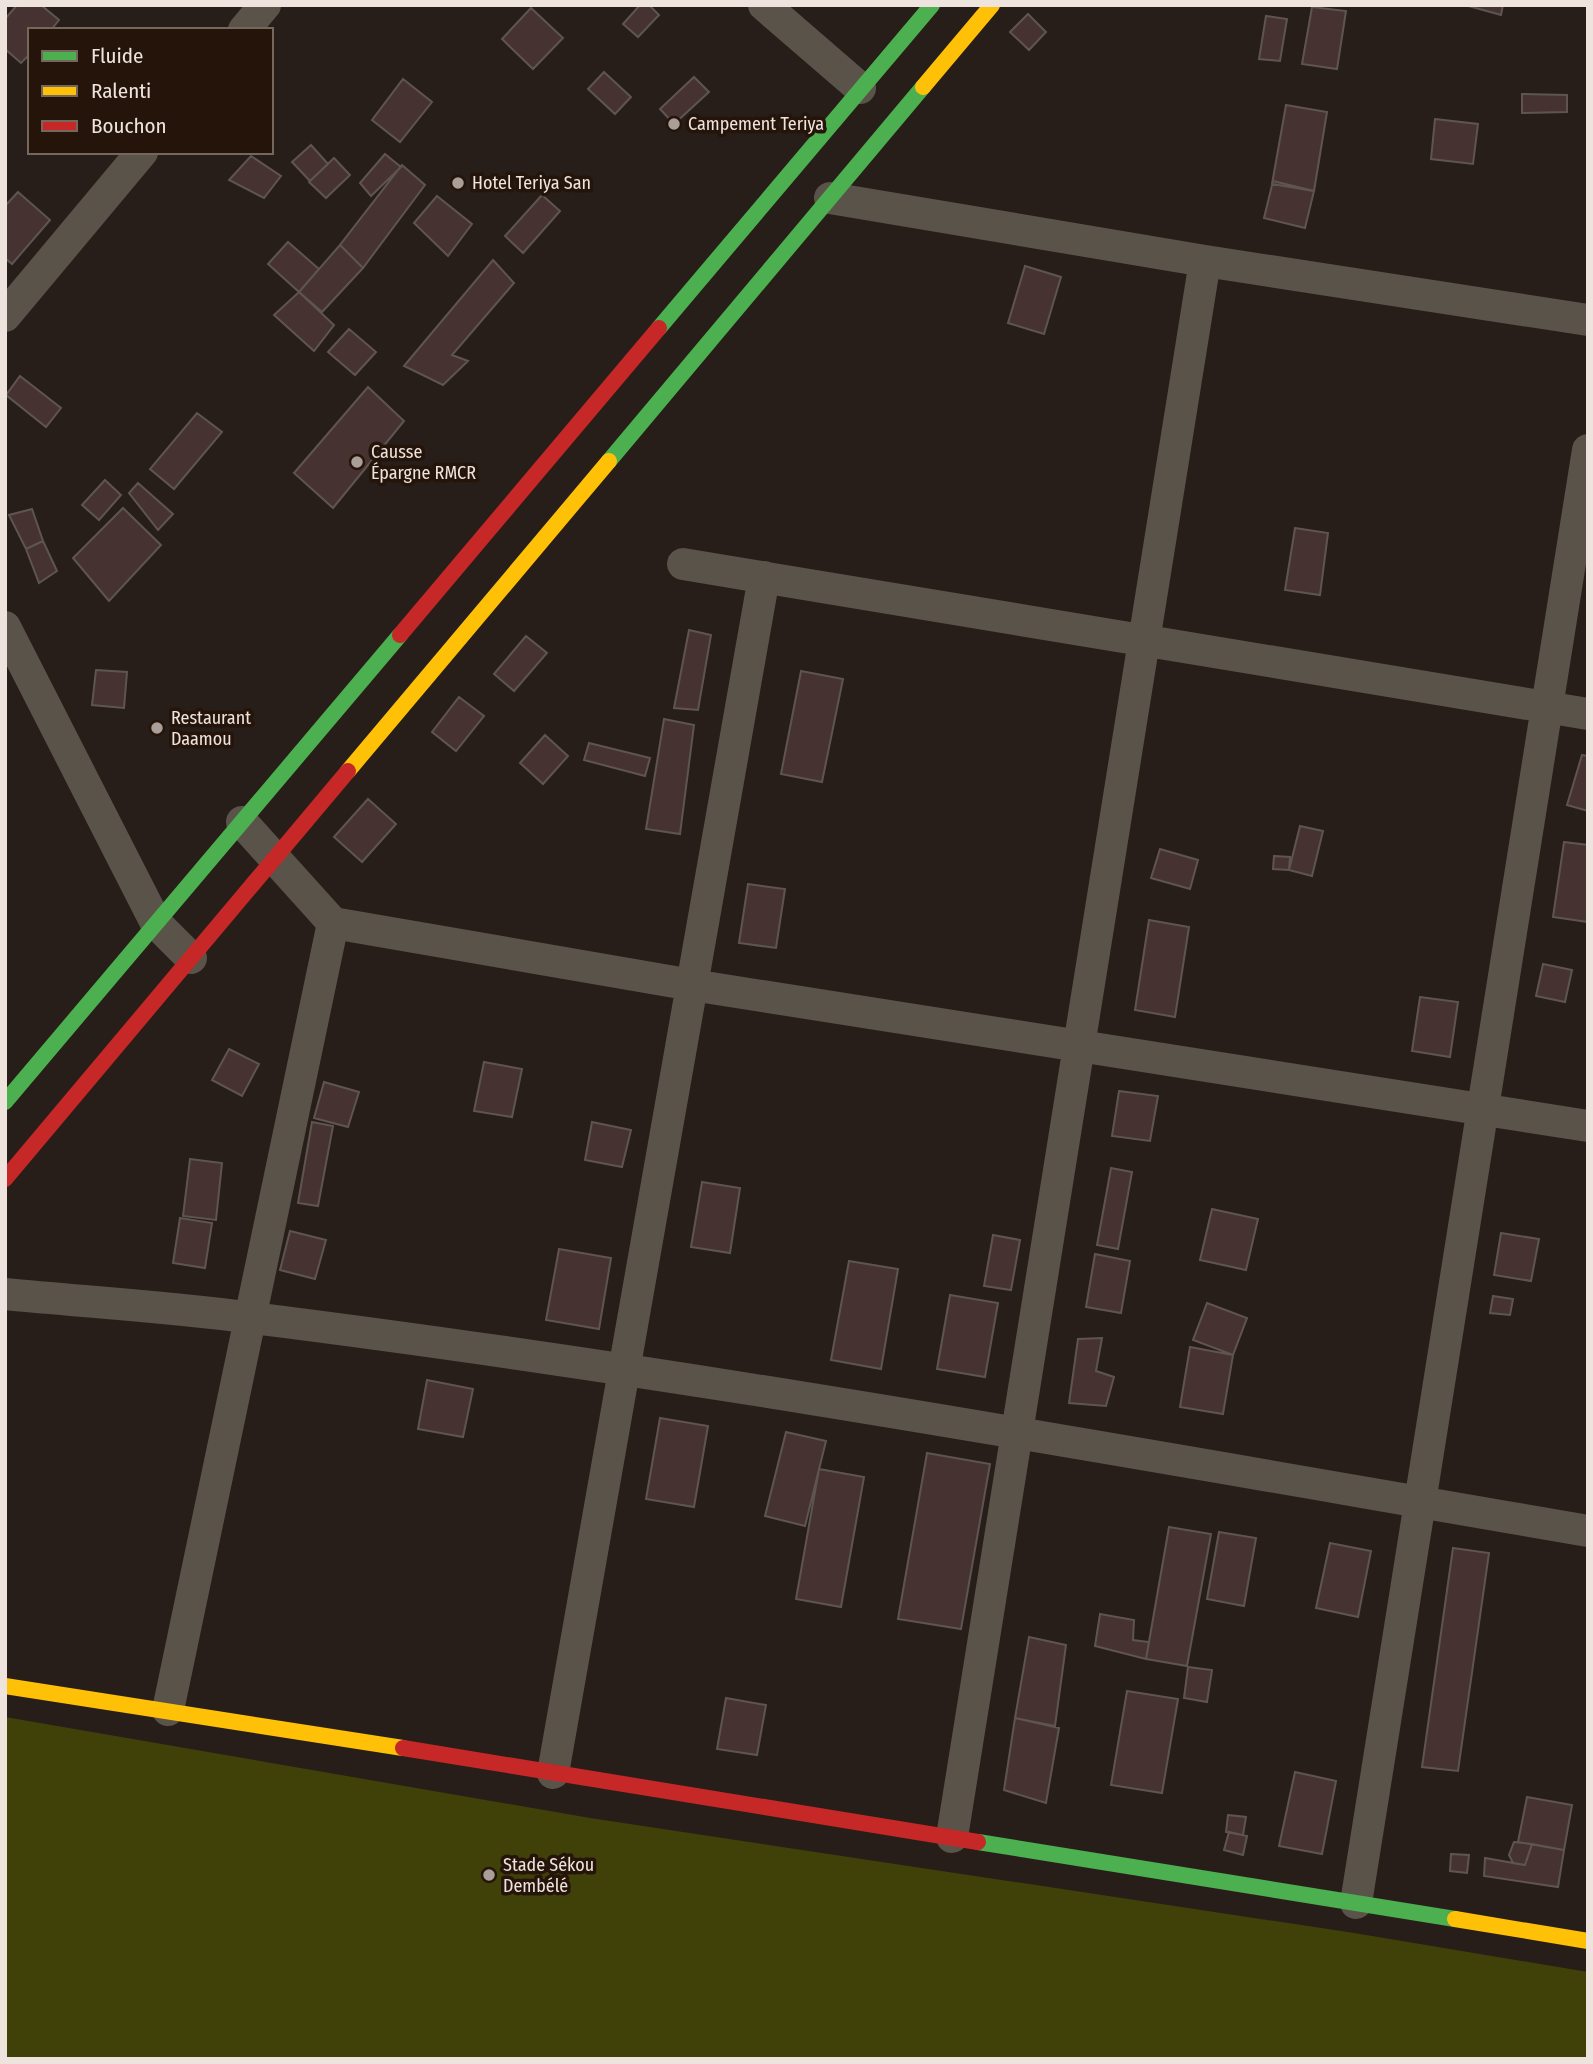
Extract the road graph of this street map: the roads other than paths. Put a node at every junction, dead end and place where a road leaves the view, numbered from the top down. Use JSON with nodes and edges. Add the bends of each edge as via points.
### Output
{"nodes":[{"id":1,"x":265,"y":5,"type":"edge"},
{"id":2,"x":764,"y":5,"type":"edge"},
{"id":3,"x":932,"y":5,"type":"edge"},
{"id":4,"x":992,"y":5,"type":"edge"},
{"id":5,"x":246,"y":28,"type":"edge"},
{"id":6,"x":860,"y":88,"type":"junction"},
{"id":7,"x":140,"y":154,"type":"edge"},
{"id":8,"x":830,"y":198,"type":"junction"},
{"id":9,"x":1205,"y":261,"type":"junction"},
{"id":10,"x":5,"y":316,"type":"edge"},
{"id":11,"x":1588,"y":320,"type":"edge"},
{"id":12,"x":1588,"y":450,"type":"edge"},
{"id":13,"x":683,"y":564,"type":"dead end"},
{"id":14,"x":764,"y":577,"type":"junction"},
{"id":15,"x":5,"y":627,"type":"edge"},
{"id":16,"x":1144,"y":640,"type":"junction"},
{"id":17,"x":1547,"y":707,"type":"junction"},
{"id":18,"x":1588,"y":713,"type":"edge"},
{"id":19,"x":242,"y":822,"type":"junction"},
{"id":20,"x":275,"y":858,"type":"junction"},
{"id":21,"x":156,"y":923,"type":"junction"},
{"id":22,"x":333,"y":923,"type":"junction"},
{"id":23,"x":191,"y":958,"type":"junction"},
{"id":24,"x":692,"y":985,"type":"junction"},
{"id":25,"x":1079,"y":1045,"type":"junction"},
{"id":26,"x":5,"y":1102,"type":"edge"},
{"id":27,"x":1483,"y":1109,"type":"junction"},
{"id":28,"x":1588,"y":1126,"type":"edge"},
{"id":29,"x":5,"y":1179,"type":"edge"},
{"id":30,"x":5,"y":1294,"type":"edge"},
{"id":31,"x":250,"y":1317,"type":"junction"},
{"id":32,"x":624,"y":1370,"type":"junction"},
{"id":33,"x":1017,"y":1431,"type":"junction"},
{"id":34,"x":1420,"y":1502,"type":"junction"},
{"id":35,"x":1588,"y":1531,"type":"edge"},
{"id":36,"x":5,"y":1686,"type":"edge"},
{"id":37,"x":168,"y":1710,"type":"junction"},
{"id":38,"x":553,"y":1773,"type":"junction"},
{"id":39,"x":952,"y":1837,"type":"junction"},
{"id":40,"x":1356,"y":1903,"type":"junction"},
{"id":41,"x":1588,"y":1941,"type":"edge"}],
"edges":[{"from":1,"to":5,"type":"street"},
{"from":2,"to":6,"type":"street"},
{"from":3,"to":6,"type":"main road"},
{"from":4,"to":8,"type":"main road"},
{"from":6,"to":19,"type":"main road"},
{"from":7,"to":10,"type":"street"},
{"from":8,"to":9,"type":"street"},
{"from":8,"to":20,"type":"main road"},
{"from":9,"to":11,"type":"street"},
{"from":9,"to":16,"type":"street"},
{"from":12,"to":17,"type":"street"},
{"from":13,"to":14,"type":"street"},
{"from":14,"to":16,"type":"street"},
{"from":14,"to":24,"type":"street"},
{"from":15,"to":21,"type":"street"},
{"from":16,"to":17,"type":"street"},
{"from":16,"to":25,"type":"street"},
{"from":17,"to":18,"type":"street"},
{"from":17,"to":27,"type":"street"},
{"from":19,"to":20,"type":"street"},
{"from":19,"to":21,"type":"main road"},
{"from":20,"to":22,"type":"street"},
{"from":20,"to":23,"type":"main road"},
{"from":21,"to":23,"type":"street"},
{"from":21,"to":26,"type":"main road"},
{"from":22,"to":24,"type":"street"},
{"from":22,"to":31,"type":"street"},
{"from":23,"to":29,"type":"main road"},
{"from":24,"to":25,"type":"street"},
{"from":24,"to":32,"type":"street"},
{"from":25,"to":27,"type":"street"},
{"from":25,"to":33,"type":"street"},
{"from":27,"to":28,"type":"street"},
{"from":27,"to":34,"type":"street"},
{"from":30,"to":31,"type":"street"},
{"from":31,"to":32,"type":"street"},
{"from":31,"to":37,"type":"street"},
{"from":32,"to":33,"type":"street"},
{"from":32,"to":38,"type":"street"},
{"from":33,"to":34,"type":"street"},
{"from":33,"to":39,"type":"street"},
{"from":34,"to":35,"type":"street"},
{"from":34,"to":40,"type":"street"},
{"from":36,"to":37,"type":"main road"},
{"from":37,"to":38,"type":"main road"},
{"from":38,"to":39,"type":"main road"},
{"from":39,"to":40,"type":"main road"},
{"from":40,"to":41,"type":"main road"}]}
